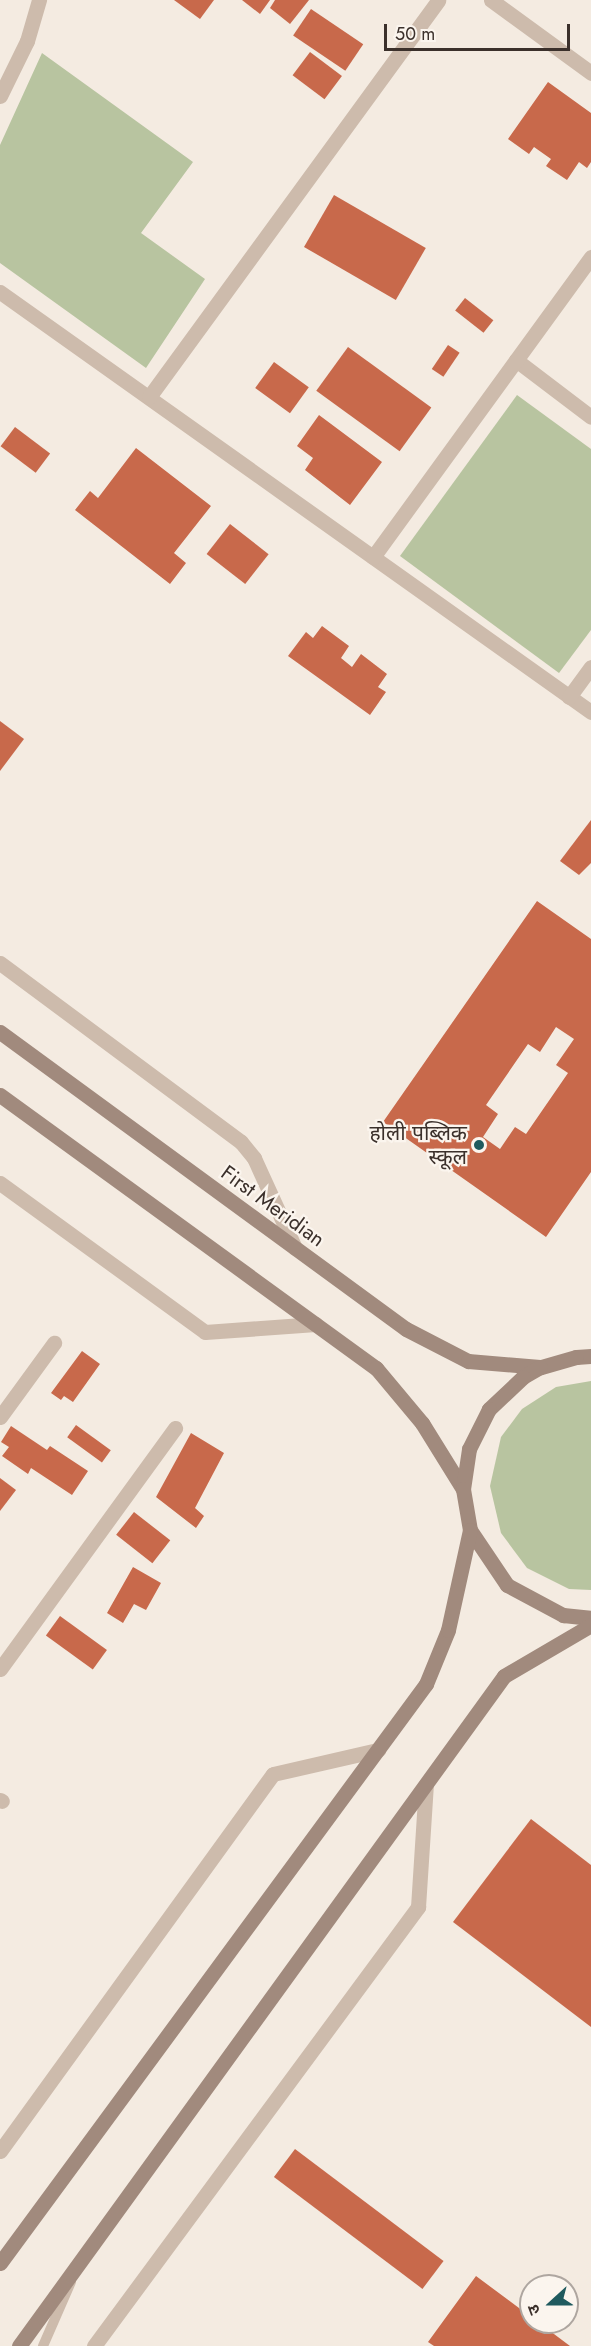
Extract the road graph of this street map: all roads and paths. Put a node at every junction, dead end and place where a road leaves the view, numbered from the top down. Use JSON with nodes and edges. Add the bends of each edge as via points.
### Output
{"nodes":[{"id":1,"x":39,"y":0,"type":"edge"},
{"id":2,"x":438,"y":0,"type":"edge"},
{"id":3,"x":491,"y":0,"type":"edge"},
{"id":4,"x":591,"y":74,"type":"edge"},
{"id":5,"x":0,"y":96,"type":"edge"},
{"id":6,"x":591,"y":257,"type":"edge"},
{"id":7,"x":0,"y":292,"type":"edge"},
{"id":8,"x":516,"y":360,"type":"junction"},
{"id":9,"x":149,"y":397,"type":"junction"},
{"id":10,"x":591,"y":417,"type":"edge"},
{"id":11,"x":373,"y":557,"type":"junction"},
{"id":12,"x":591,"y":667,"type":"edge"},
{"id":13,"x":570,"y":697,"type":"junction"},
{"id":14,"x":591,"y":712,"type":"edge"},
{"id":15,"x":0,"y":963,"type":"edge"},
{"id":16,"x":0,"y":1032,"type":"edge"},
{"id":17,"x":0,"y":1095,"type":"edge"},
{"id":18,"x":0,"y":1183,"type":"edge"},
{"id":19,"x":295,"y":1248,"type":"junction"},
{"id":20,"x":316,"y":1324,"type":"junction"},
{"id":21,"x":54,"y":1343,"type":"dead end"},
{"id":22,"x":591,"y":1356,"type":"edge"},
{"id":23,"x":540,"y":1367,"type":"junction"},
{"id":24,"x":0,"y":1417,"type":"edge"},
{"id":25,"x":175,"y":1428,"type":"dead end"},
{"id":26,"x":463,"y":1489,"type":"junction"},
{"id":27,"x":471,"y":1530,"type":"junction"},
{"id":28,"x":591,"y":1618,"type":"edge"},
{"id":29,"x":591,"y":1625,"type":"edge"},
{"id":30,"x":0,"y":1669,"type":"edge"},
{"id":31,"x":378,"y":1750,"type":"junction"},
{"id":32,"x":426,"y":1784,"type":"junction"},
{"id":33,"x":0,"y":2151,"type":"edge"},
{"id":34,"x":25,"y":2228,"type":"junction"},
{"id":35,"x":0,"y":2248,"type":"edge"},
{"id":36,"x":80,"y":2262,"type":"junction"},
{"id":37,"x":0,"y":2263,"type":"edge"},
{"id":38,"x":19,"y":2346,"type":"edge"},
{"id":39,"x":43,"y":2346,"type":"edge"},
{"id":40,"x":93,"y":2346,"type":"edge"}],
"edges":[{"from":1,"to":5,"type":"street","via":[[27,41]]},
{"from":2,"to":9,"type":"street"},
{"from":3,"to":4,"type":"street"},
{"from":6,"to":8,"type":"street"},
{"from":7,"to":9,"type":"street"},
{"from":8,"to":10,"type":"street"},
{"from":8,"to":11,"type":"street"},
{"from":9,"to":11,"type":"street"},
{"from":11,"to":13,"type":"street"},
{"from":12,"to":13,"type":"street"},
{"from":13,"to":14,"type":"street"},
{"from":15,"to":19,"type":"street","via":[[241,1142],[255,1158]]},
{"from":16,"to":19,"type":"street","name":"First Meridian"},
{"from":17,"to":20,"type":"street"},
{"from":18,"to":20,"type":"street","via":[[205,1332]]},
{"from":19,"to":23,"type":"street","name":"First Meridian","via":[[406,1329],[468,1361]]},
{"from":20,"to":26,"type":"street","via":[[376,1368],[422,1423]]},
{"from":21,"to":24,"type":"street"},
{"from":22,"to":23,"type":"street"},
{"from":23,"to":26,"type":"street","via":[[523,1377],[489,1409],[469,1449]]},
{"from":25,"to":30,"type":"street"},
{"from":26,"to":27,"type":"street"},
{"from":27,"to":28,"type":"street","via":[[507,1585],[563,1615]]},
{"from":27,"to":31,"type":"street","via":[[448,1630],[426,1684]]},
{"from":29,"to":32,"type":"street","via":[[504,1676]]},
{"from":31,"to":33,"type":"street","via":[[273,1774]]},
{"from":31,"to":34,"type":"street"},
{"from":32,"to":36,"type":"street"},
{"from":32,"to":40,"type":"street","via":[[418,1907]]},
{"from":34,"to":35,"type":"lane"},
{"from":34,"to":37,"type":"street"},
{"from":36,"to":38,"type":"street"},
{"from":36,"to":39,"type":"lane"}]}
